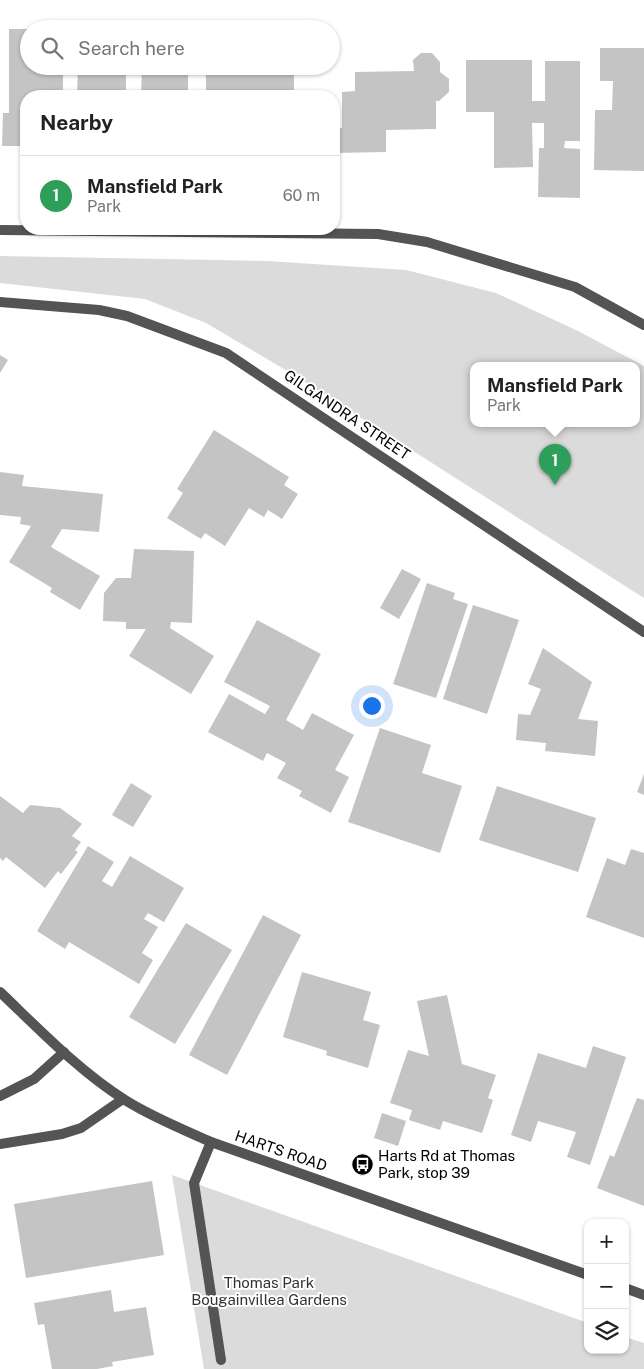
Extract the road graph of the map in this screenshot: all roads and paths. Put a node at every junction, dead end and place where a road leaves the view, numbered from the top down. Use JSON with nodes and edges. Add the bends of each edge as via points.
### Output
{"nodes":[{"id":1,"x":0,"y":230,"type":"edge"},
{"id":2,"x":20,"y":230,"type":"edge"},
{"id":3,"x":340,"y":234,"type":"edge"},
{"id":4,"x":0,"y":302,"type":"edge"},
{"id":5,"x":644,"y":325,"type":"edge"},
{"id":6,"x":644,"y":632,"type":"edge"},
{"id":7,"x":0,"y":992,"type":"edge"},
{"id":8,"x":64,"y":1052,"type":"junction"},
{"id":9,"x":0,"y":1096,"type":"edge"},
{"id":10,"x":123,"y":1099,"type":"junction"},
{"id":11,"x":212,"y":1142,"type":"junction"},
{"id":12,"x":0,"y":1144,"type":"edge"},
{"id":13,"x":584,"y":1274,"type":"edge"},
{"id":14,"x":629,"y":1289,"type":"edge"},
{"id":15,"x":644,"y":1295,"type":"edge"},
{"id":16,"x":221,"y":1360,"type":"dead end"}],
"edges":[{"from":1,"to":2,"type":"street"},
{"from":3,"to":5,"type":"street","via":[[378,234],[427,242],[575,288]]},
{"from":4,"to":6,"type":"street","name":"GILGANDRA STREET","via":[[99,310],[127,316],[226,354]]},
{"from":7,"to":8,"type":"street","name":"HARTS ROAD"},
{"from":8,"to":9,"type":"street","via":[[34,1079]]},
{"from":8,"to":10,"type":"street","name":"HARTS ROAD"},
{"from":10,"to":11,"type":"street","name":"HARTS ROAD"},
{"from":10,"to":12,"type":"street","via":[[81,1128]]},
{"from":11,"to":13,"type":"street","name":"HARTS ROAD"},
{"from":11,"to":16,"type":"street","via":[[194,1184]]},
{"from":14,"to":15,"type":"street"}]}
